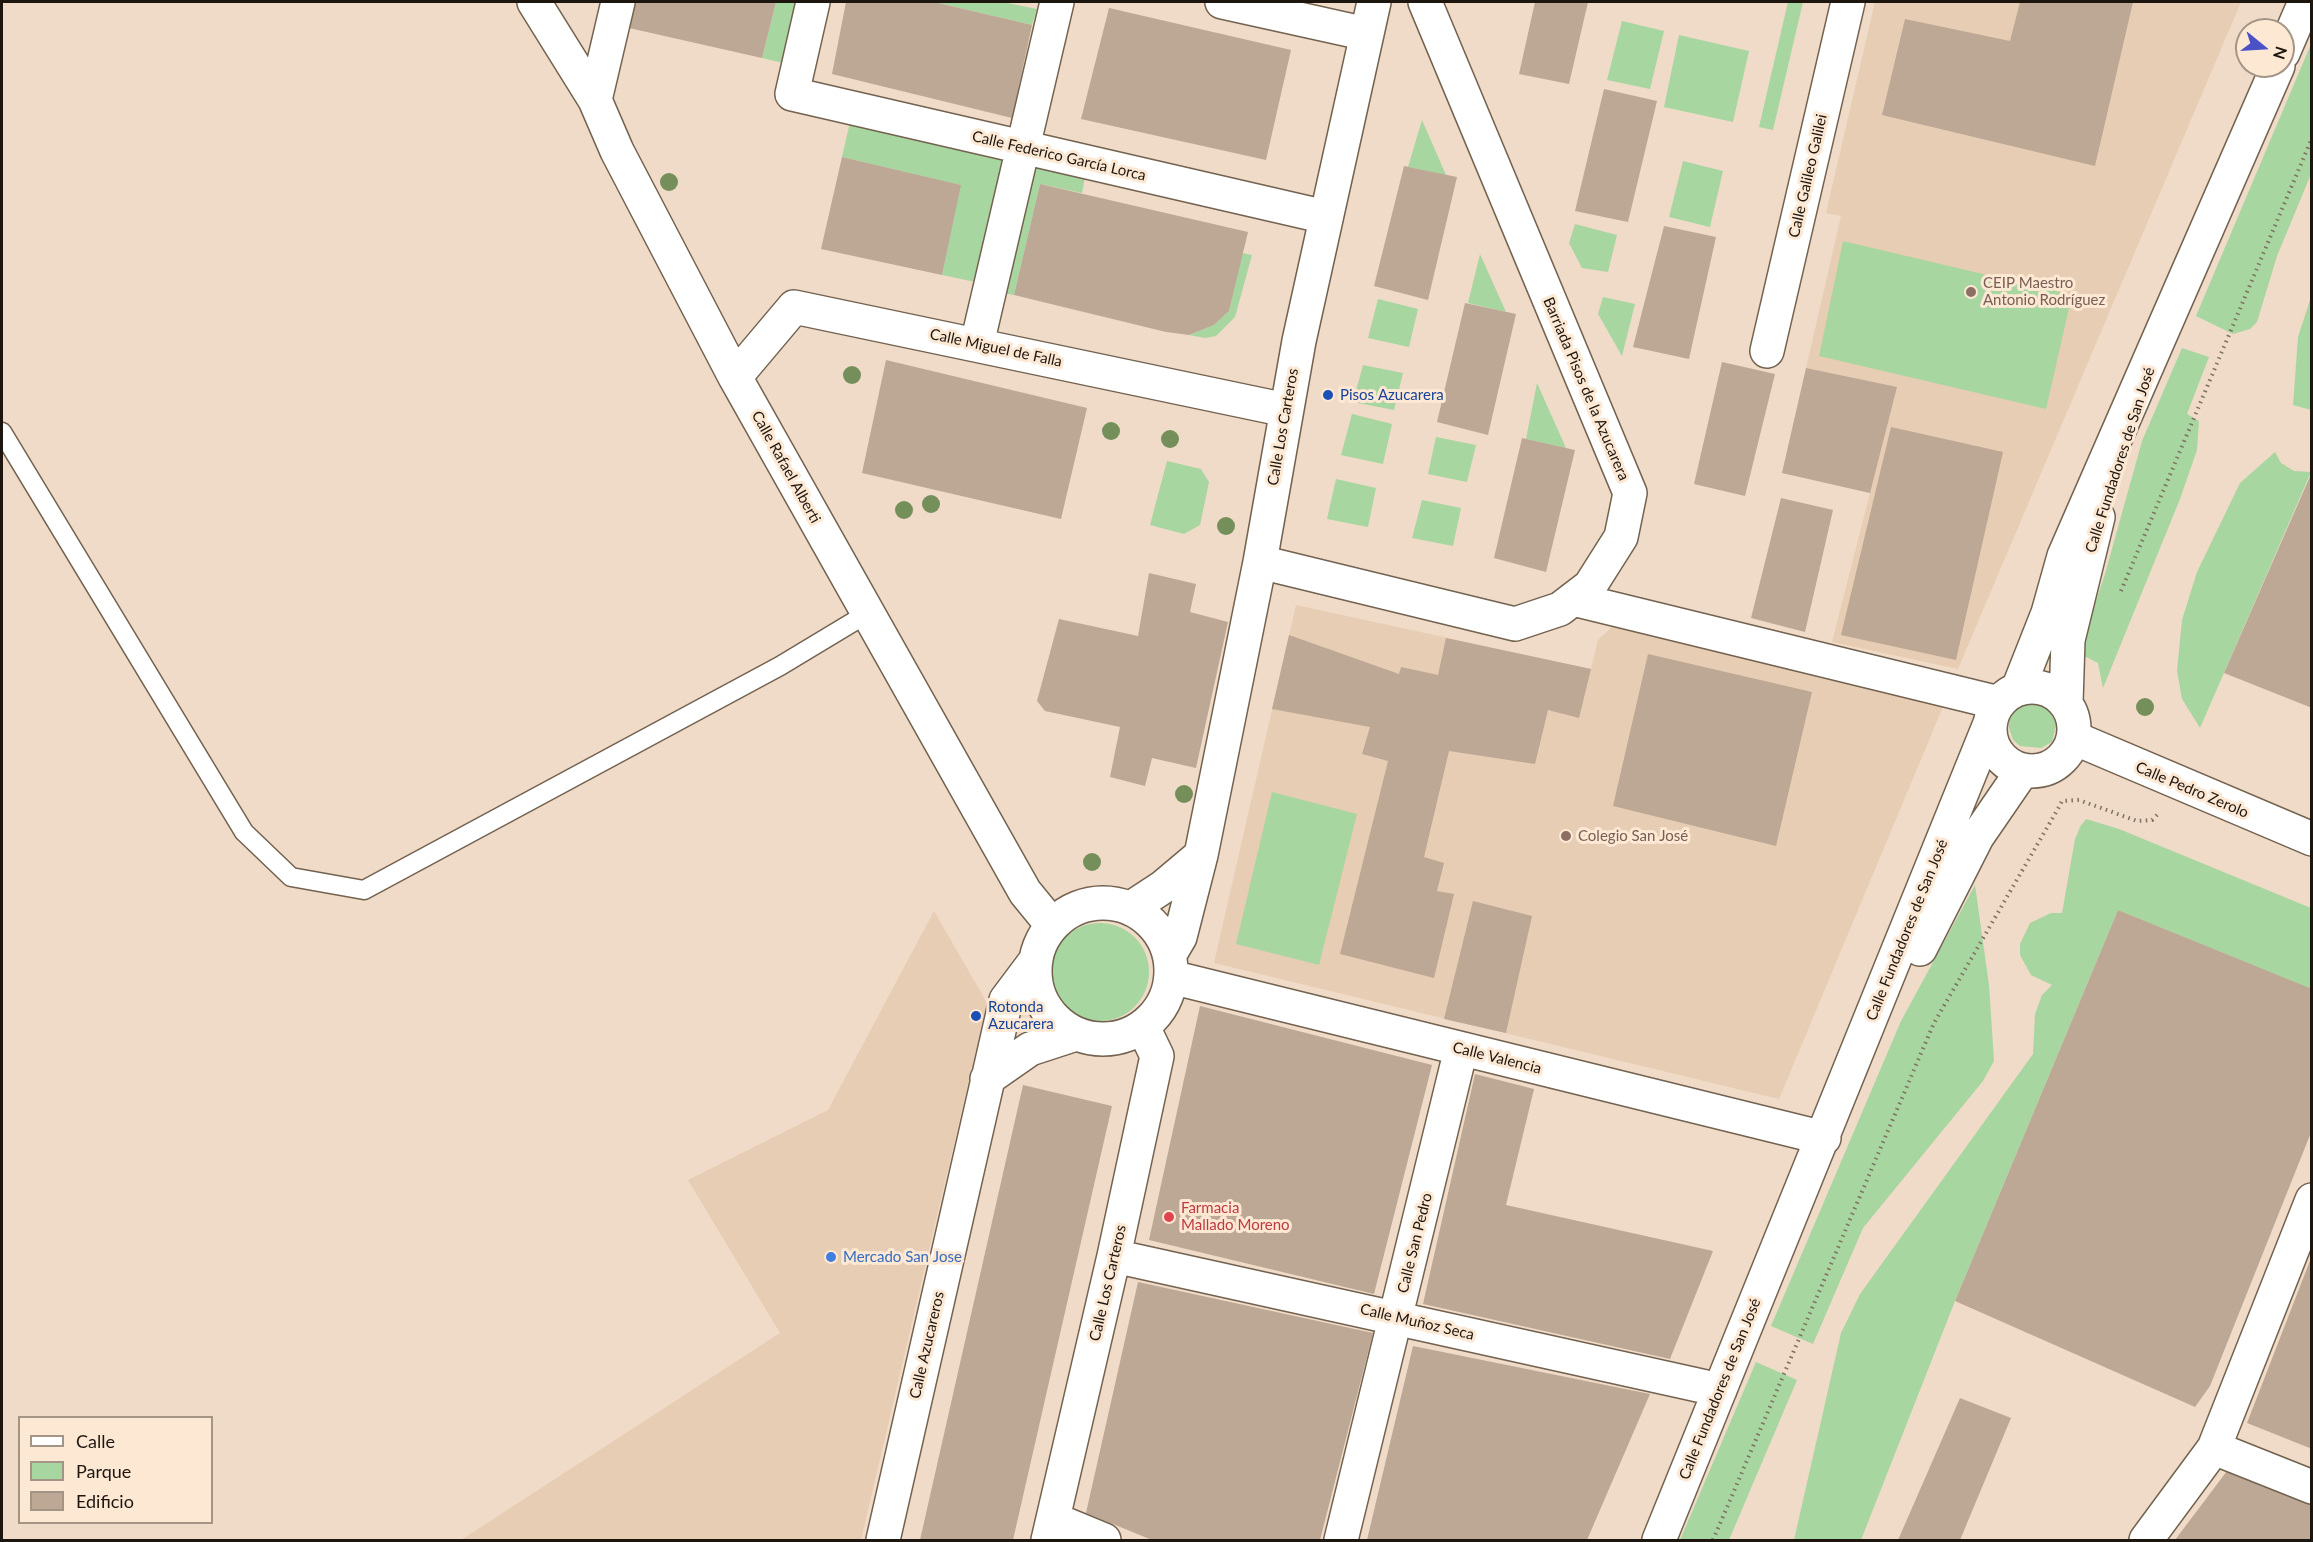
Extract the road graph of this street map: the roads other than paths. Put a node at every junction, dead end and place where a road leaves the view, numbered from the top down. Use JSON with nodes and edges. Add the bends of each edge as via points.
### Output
{"nodes":[{"id":1,"x":534,"y":2,"type":"edge"},
{"id":2,"x":618,"y":2,"type":"edge"},
{"id":3,"x":813,"y":2,"type":"edge"},
{"id":4,"x":1057,"y":2,"type":"edge"},
{"id":5,"x":1222,"y":2,"type":"edge"},
{"id":6,"x":1374,"y":2,"type":"edge"},
{"id":7,"x":1425,"y":2,"type":"edge"},
{"id":8,"x":1848,"y":2,"type":"edge"},
{"id":9,"x":2305,"y":2,"type":"edge"},
{"id":10,"x":2295,"y":26,"type":"edge"},
{"id":11,"x":1367,"y":34,"type":"junction"},
{"id":12,"x":2273,"y":78,"type":"edge"},
{"id":13,"x":595,"y":100,"type":"junction"},
{"id":14,"x":1022,"y":148,"type":"junction"},
{"id":15,"x":1326,"y":217,"type":"junction"},
{"id":16,"x":977,"y":344,"type":"junction"},
{"id":17,"x":1767,"y":351,"type":"dead end"},
{"id":18,"x":2152,"y":359,"type":"junction"},
{"id":19,"x":735,"y":377,"type":"junction"},
{"id":20,"x":1286,"y":410,"type":"junction"},
{"id":21,"x":2,"y":432,"type":"edge"},
{"id":22,"x":1260,"y":562,"type":"junction"},
{"id":23,"x":1573,"y":599,"type":"junction"},
{"id":24,"x":868,"y":613,"type":"junction"},
{"id":25,"x":2066,"y":703,"type":"junction"},
{"id":26,"x":2003,"y":705,"type":"junction"},
{"id":27,"x":2074,"y":738,"type":"junction"},
{"id":28,"x":2023,"y":770,"type":"junction"},
{"id":29,"x":2312,"y":839,"type":"edge"},
{"id":30,"x":1201,"y":855,"type":"junction"},
{"id":31,"x":1131,"y":908,"type":"junction"},
{"id":32,"x":1052,"y":926,"type":"junction"},
{"id":33,"x":1036,"y":960,"type":"junction"},
{"id":34,"x":1170,"y":966,"type":"junction"},
{"id":35,"x":1143,"y":1027,"type":"junction"},
{"id":36,"x":1076,"y":1034,"type":"junction"},
{"id":37,"x":1461,"y":1049,"type":"junction"},
{"id":38,"x":987,"y":1079,"type":"junction"},
{"id":39,"x":1824,"y":1138,"type":"junction"},
{"id":40,"x":2312,"y":1200,"type":"edge"},
{"id":41,"x":1114,"y":1256,"type":"junction"},
{"id":42,"x":1397,"y":1317,"type":"junction"},
{"id":43,"x":1720,"y":1390,"type":"junction"},
{"id":44,"x":2214,"y":1448,"type":"junction"},
{"id":45,"x":2312,"y":1487,"type":"edge"},
{"id":46,"x":1050,"y":1530,"type":"edge"},
{"id":47,"x":883,"y":1540,"type":"edge"},
{"id":48,"x":1104,"y":1540,"type":"edge"},
{"id":49,"x":1341,"y":1540,"type":"edge"},
{"id":50,"x":1659,"y":1540,"type":"edge"},
{"id":51,"x":2146,"y":1540,"type":"edge"}],
"edges":[{"from":1,"to":13,"type":"street","name":"Calle Rafael Alberti"},
{"from":2,"to":13,"type":"street"},
{"from":3,"to":14,"type":"street","name":"Calle Federico García Lorca","via":[[792,94]]},
{"from":4,"to":14,"type":"street"},
{"from":5,"to":11,"type":"street"},
{"from":6,"to":11,"type":"street","name":"Calle Los Carteros"},
{"from":7,"to":23,"type":"street","name":"Barriada Pisos de la Azucarera","via":[[1630,493],[1621,537],[1590,586]]},
{"from":8,"to":17,"type":"street","name":"Calle Galileo Galilei"},
{"from":9,"to":10,"type":"street"},
{"from":11,"to":15,"type":"street","name":"Calle Los Carteros"},
{"from":12,"to":18,"type":"street","name":"Calle Fundadores de San José"},
{"from":13,"to":19,"type":"street","name":"Calle Rafael Alberti","via":[[617,151]]},
{"from":14,"to":15,"type":"street","name":"Calle Federico García Lorca"},
{"from":14,"to":16,"type":"street"},
{"from":15,"to":20,"type":"street","name":"Calle Los Carteros"},
{"from":16,"to":19,"type":"street","name":"Calle Miguel de Falla","via":[[794,307]]},
{"from":16,"to":20,"type":"street","name":"Calle Miguel de Falla"},
{"from":18,"to":25,"type":"street","name":"Calle Fundadores de San José","via":[[2098,518],[2068,640]]},
{"from":18,"to":26,"type":"street","name":"Calle Fundadores de San José","via":[[2064,556],[2048,614]]},
{"from":19,"to":24,"type":"street","name":"Calle Rafael Alberti"},
{"from":20,"to":22,"type":"street","name":"Calle Los Carteros"},
{"from":21,"to":24,"type":"lane","via":[[244,832],[291,877],[364,890],[770,672]]},
{"from":22,"to":23,"type":"street","name":"Barriada Pisos de la Azucarera","via":[[1515,624],[1560,609]]},
{"from":22,"to":30,"type":"street","name":"Calle Los Carteros"},
{"from":23,"to":26,"type":"street"},
{"from":24,"to":32,"type":"street","name":"Calle Rafael Alberti","via":[[1025,892]]},
{"from":25,"to":26,"type":"street","via":[[2045,688]]},
{"from":25,"to":27,"type":"street","name":"Calle Fundadores de San José","via":[[2072,714]]},
{"from":26,"to":28,"type":"street","via":[[1990,735],[2001,757]]},
{"from":26,"to":39,"type":"street","name":"Calle Fundadores de San José"},
{"from":27,"to":28,"type":"street","via":[[2069,750],[2049,768]]},
{"from":27,"to":29,"type":"street","name":"Calle Pedro Zerolo"},
{"from":28,"to":39,"type":"street","name":"Calle Fundadores de San José","via":[[1977,837]]},
{"from":30,"to":31,"type":"street"},
{"from":30,"to":34,"type":"street","name":"Calle Los Carteros"},
{"from":31,"to":32,"type":"street","via":[[1102,902],[1075,909]]},
{"from":31,"to":34,"type":"street","via":[[1158,929]]},
{"from":32,"to":33,"type":"street"},
{"from":33,"to":36,"type":"street","via":[[1038,991],[1048,1011]]},
{"from":33,"to":38,"type":"street","name":"Calle Azucareros","via":[[1006,1000]]},
{"from":34,"to":35,"type":"street","via":[[1170,988],[1154,1017]]},
{"from":34,"to":37,"type":"street","name":"Calle Valencia"},
{"from":35,"to":36,"type":"street","via":[[1104,1040]]},
{"from":35,"to":41,"type":"street","name":"Calle Los Carteros","via":[[1157,1056]]},
{"from":36,"to":38,"type":"street","via":[[1030,1049]]},
{"from":37,"to":39,"type":"street","name":"Calle Valencia"},
{"from":37,"to":42,"type":"street","name":"Calle San Pedro"},
{"from":38,"to":47,"type":"street","name":"Calle Azucareros"},
{"from":39,"to":43,"type":"street","name":"Calle Fundadores de San José"},
{"from":40,"to":44,"type":"street"},
{"from":41,"to":42,"type":"street","name":"Calle Muñoz Seca"},
{"from":41,"to":46,"type":"street","name":"Calle Los Carteros"},
{"from":42,"to":43,"type":"street","name":"Calle Muñoz Seca"},
{"from":42,"to":49,"type":"street","name":"Calle San Pedro"},
{"from":43,"to":50,"type":"street","name":"Calle Fundadores de San José"},
{"from":44,"to":45,"type":"street"},
{"from":44,"to":51,"type":"street"},
{"from":46,"to":48,"type":"street"}]}
